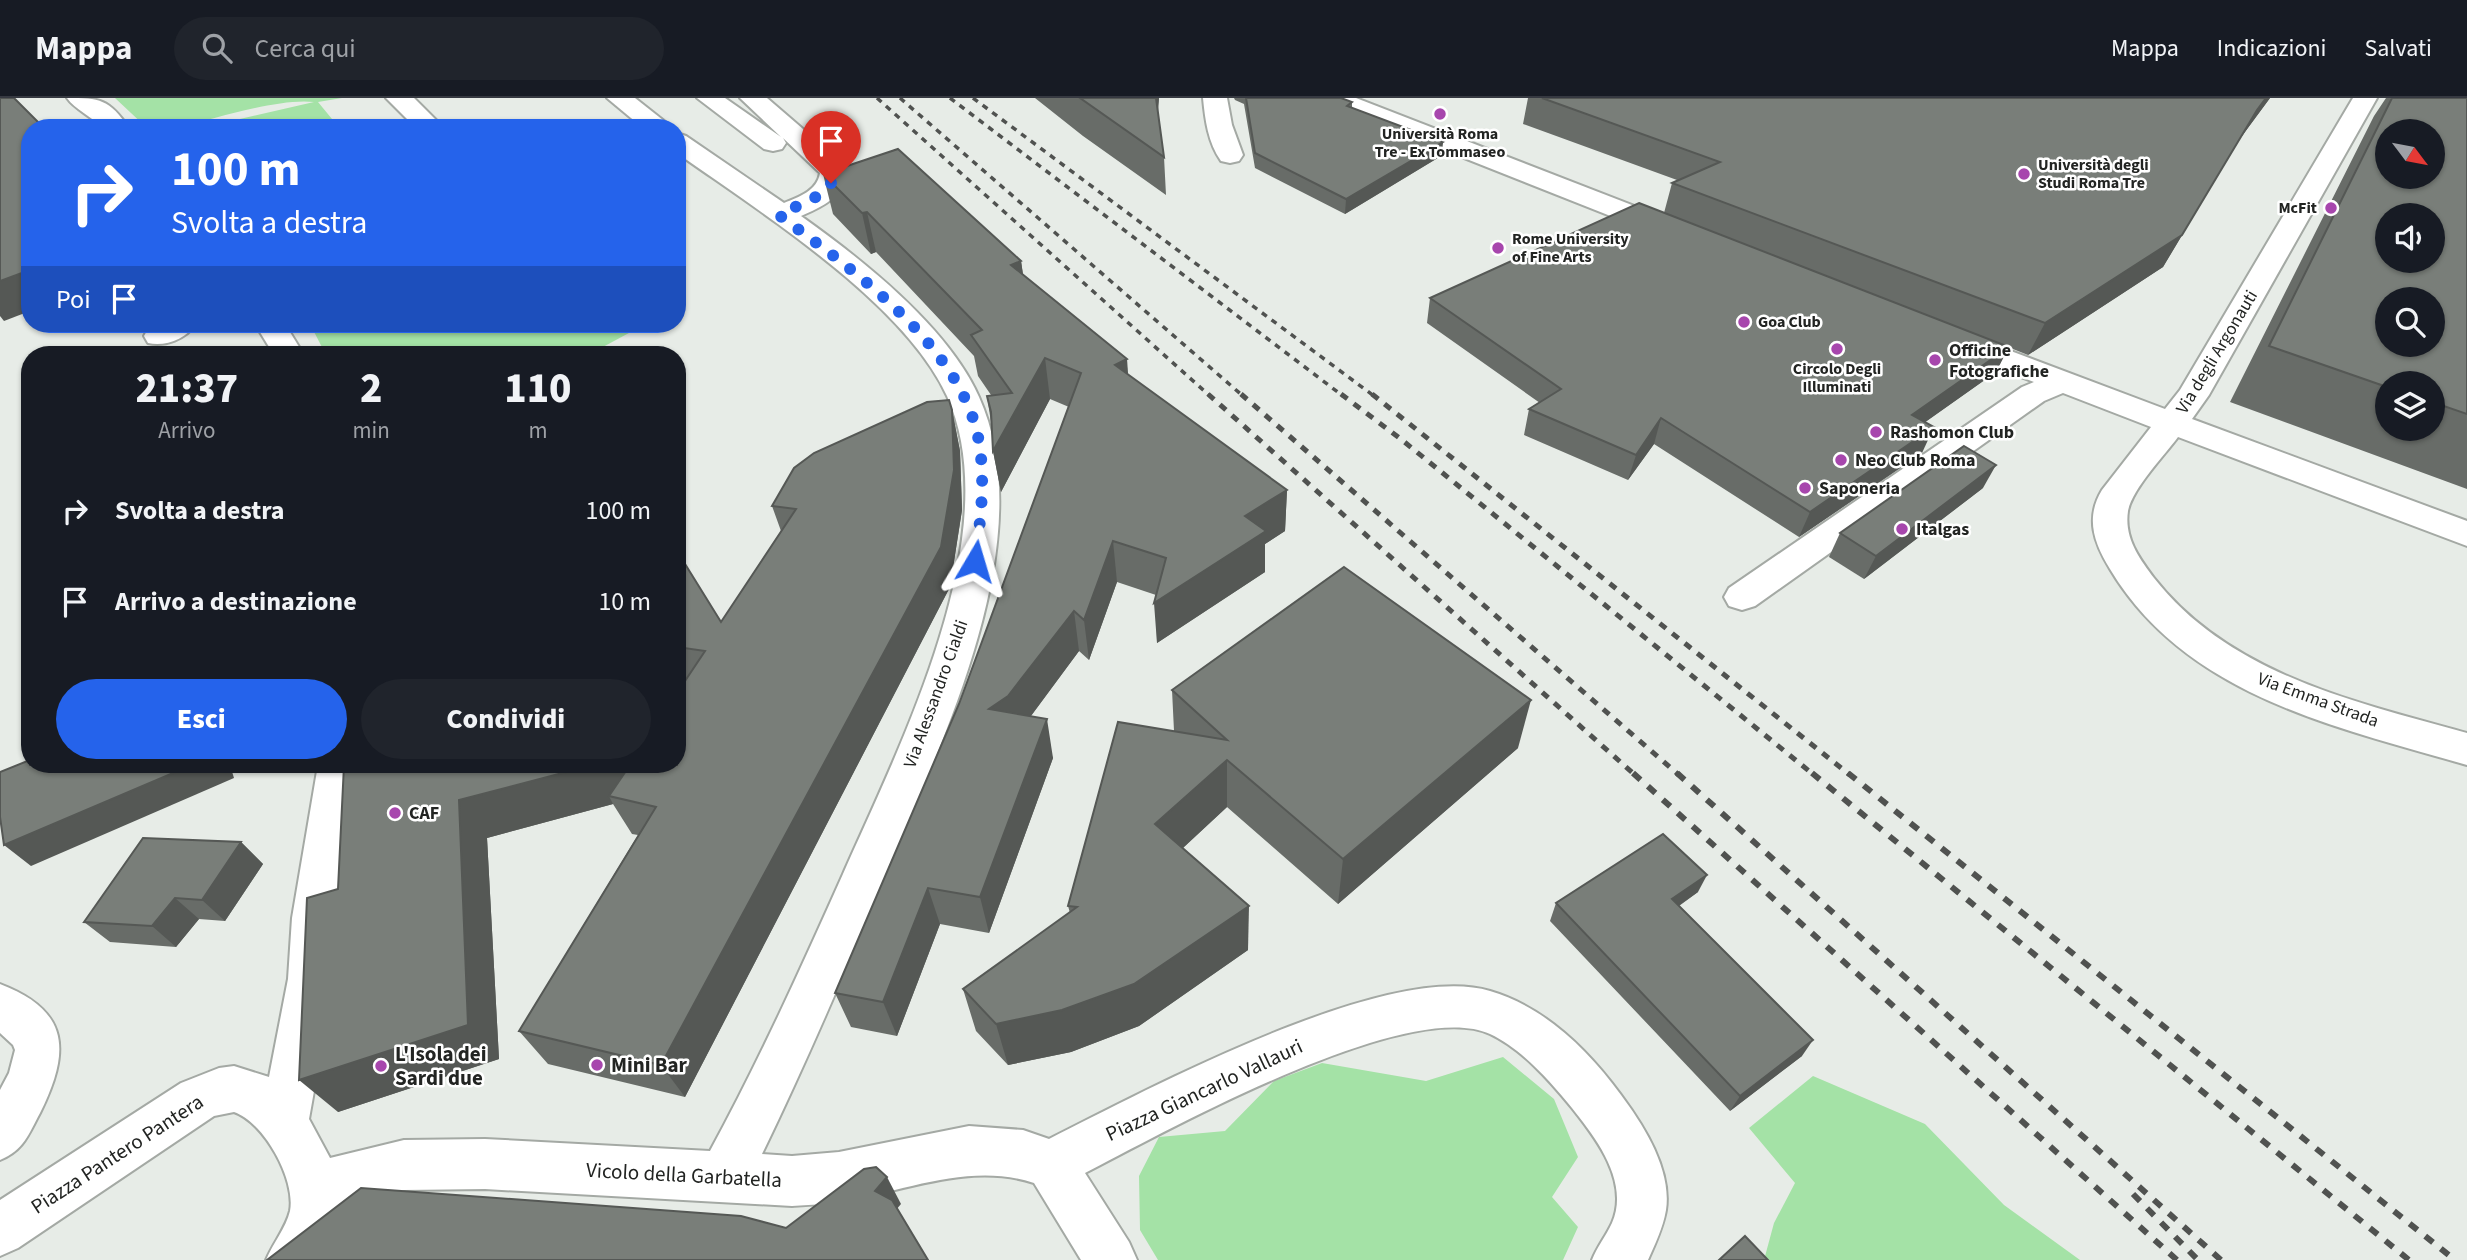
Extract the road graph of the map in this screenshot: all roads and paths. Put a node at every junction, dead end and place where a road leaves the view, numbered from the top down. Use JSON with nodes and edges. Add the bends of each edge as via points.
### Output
{"nodes":[{"id":1,"x":79,"y":98,"type":"edge"},
{"id":2,"x":398,"y":98,"type":"edge"},
{"id":3,"x":619,"y":98,"type":"edge"},
{"id":4,"x":709,"y":98,"type":"edge"},
{"id":5,"x":752,"y":98,"type":"edge"},
{"id":6,"x":1215,"y":98,"type":"edge"},
{"id":7,"x":1334,"y":98,"type":"edge"},
{"id":8,"x":2365,"y":98,"type":"edge"},
{"id":9,"x":108,"y":119,"type":"edge"},
{"id":10,"x":422,"y":119,"type":"edge"},
{"id":11,"x":648,"y":119,"type":"edge"},
{"id":12,"x":686,"y":148,"type":"edge"},
{"id":13,"x":1230,"y":155,"type":"dead end"},
{"id":14,"x":831,"y":183,"type":"junction"},
{"id":15,"x":779,"y":215,"type":"junction"},
{"id":16,"x":1697,"y":240,"type":"edge"},
{"id":17,"x":1930,"y":332,"type":"edge"},
{"id":18,"x":2060,"y":383,"type":"junction"},
{"id":19,"x":2173,"y":423,"type":"junction"},
{"id":20,"x":2467,"y":534,"type":"edge"},
{"id":21,"x":1742,"y":597,"type":"dead end"},
{"id":22,"x":2467,"y":749,"type":"edge"},
{"id":23,"x":337,"y":773,"type":"edge"},
{"id":24,"x":0,"y":1005,"type":"edge"},
{"id":25,"x":284,"y":1124,"type":"junction"},
{"id":26,"x":0,"y":1136,"type":"edge"},
{"id":27,"x":1051,"y":1164,"type":"junction"},
{"id":28,"x":725,"y":1175,"type":"junction"},
{"id":29,"x":316,"y":1186,"type":"junction"},
{"id":30,"x":0,"y":1230,"type":"edge"},
{"id":31,"x":292,"y":1260,"type":"edge"},
{"id":32,"x":1111,"y":1260,"type":"edge"},
{"id":33,"x":1618,"y":1260,"type":"edge"}],
"edges":[{"from":1,"to":9,"type":"street"},
{"from":2,"to":10,"type":"street"},
{"from":3,"to":11,"type":"street"},
{"from":4,"to":14,"type":"street"},
{"from":5,"to":14,"type":"street","via":[[829,166]]},
{"from":6,"to":13,"type":"street"},
{"from":7,"to":16,"type":"street"},
{"from":8,"to":19,"type":"street","name":"Via degli Argonauti"},
{"from":12,"to":15,"type":"street","name":"Via Alessandro Cialdi"},
{"from":14,"to":15,"type":"street","via":[[820,195]]},
{"from":15,"to":28,"type":"street","name":"Via Alessandro Cialdi","via":[[867,282],[939,359],[961,393],[975,428],[982,502],[966,612],[932,717],[778,1074]]},
{"from":17,"to":18,"type":"street","name":"Via degli Argonauti"},
{"from":18,"to":19,"type":"street","name":"Via degli Argonauti"},
{"from":18,"to":21,"type":"street","via":[[2033,394]]},
{"from":19,"to":20,"type":"street"},
{"from":19,"to":22,"type":"street","name":"Via Emma Strada","via":[[2114,498],[2108,518],[2111,541],[2138,587],[2171,623],[2242,671],[2288,693]]},
{"from":23,"to":25,"type":"street","via":[[314,918],[311,979]]},
{"from":24,"to":26,"type":"street","via":[[32,1033],[38,1046],[27,1088]]},
{"from":25,"to":29,"type":"street","name":"Piazza Pantero Pantera"},
{"from":25,"to":30,"type":"street","name":"Piazza Pantero Pantera","via":[[267,1104],[242,1089],[212,1093],[177,1111]]},
{"from":27,"to":28,"type":"street","name":"Vicolo della Garbatella","via":[[1023,1155],[969,1150],[814,1180]]},
{"from":27,"to":32,"type":"street"},
{"from":27,"to":33,"type":"street","name":"Piazza Giancarlo Vallauri","via":[[1294,1046],[1397,1016],[1445,1008],[1477,1009],[1508,1020],[1552,1054],[1601,1106],[1631,1153],[1640,1182],[1642,1214],[1632,1242]]},
{"from":28,"to":29,"type":"street","name":"Vicolo della Garbatella","via":[[485,1164],[404,1165]]},
{"from":29,"to":31,"type":"street","via":[[310,1231]]}]}
